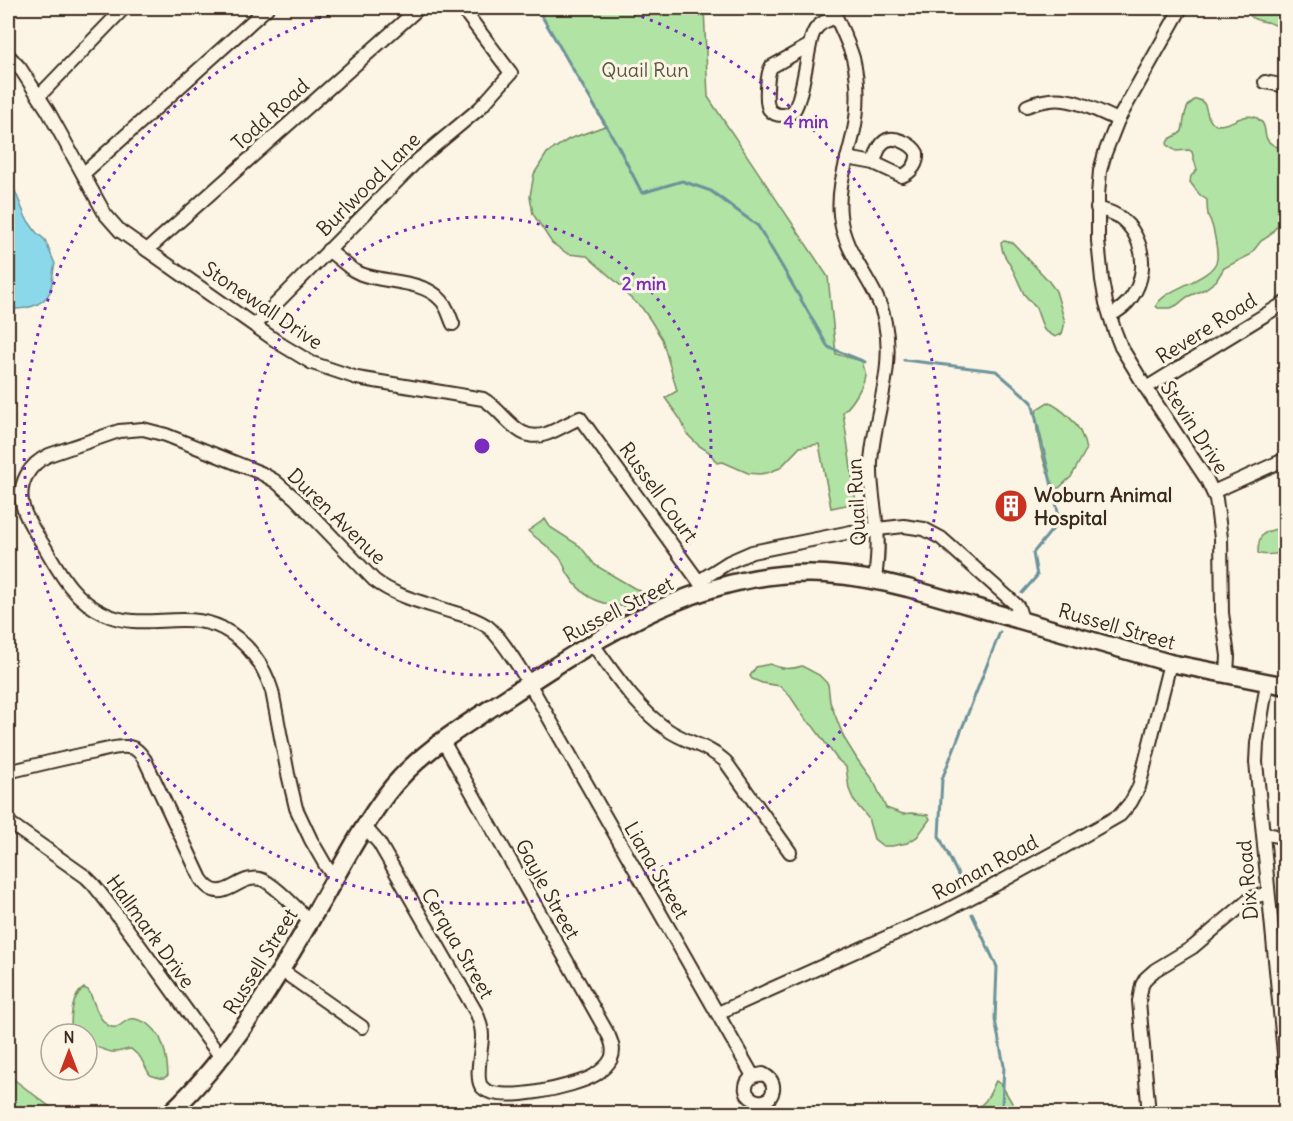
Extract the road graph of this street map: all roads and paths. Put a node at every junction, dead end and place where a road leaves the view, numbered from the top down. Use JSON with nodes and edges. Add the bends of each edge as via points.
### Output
{"nodes":[{"id":1,"x":124,"y":8,"type":"edge"},
{"id":2,"x":267,"y":8,"type":"edge"},
{"id":3,"x":419,"y":8,"type":"edge"},
{"id":4,"x":462,"y":8,"type":"edge"},
{"id":5,"x":1181,"y":8,"type":"edge"},
{"id":6,"x":834,"y":12,"type":"edge"},
{"id":7,"x":810,"y":45,"type":"junction"},
{"id":8,"x":10,"y":57,"type":"edge"},
{"id":9,"x":1265,"y":82,"type":"dead end"},
{"id":10,"x":1286,"y":86,"type":"edge"},
{"id":11,"x":39,"y":96,"type":"junction"},
{"id":12,"x":1027,"y":106,"type":"dead end"},
{"id":13,"x":1118,"y":120,"type":"junction"},
{"id":14,"x":847,"y":158,"type":"junction"},
{"id":15,"x":874,"y":164,"type":"dead end"},
{"id":16,"x":83,"y":174,"type":"junction"},
{"id":17,"x":1097,"y":208,"type":"junction"},
{"id":18,"x":147,"y":250,"type":"junction"},
{"id":19,"x":328,"y":250,"type":"junction"},
{"id":20,"x":1286,"y":302,"type":"edge"},
{"id":21,"x":1110,"y":315,"type":"junction"},
{"id":22,"x":453,"y":324,"type":"dead end"},
{"id":23,"x":255,"y":325,"type":"junction"},
{"id":24,"x":1146,"y":388,"type":"junction"},
{"id":25,"x":580,"y":418,"type":"joint"},
{"id":26,"x":1286,"y":459,"type":"edge"},
{"id":27,"x":1213,"y":492,"type":"junction"},
{"id":28,"x":877,"y":528,"type":"junction"},
{"id":29,"x":875,"y":580,"type":"junction"},
{"id":30,"x":702,"y":586,"type":"junction"},
{"id":31,"x":1023,"y":622,"type":"junction"},
{"id":32,"x":592,"y":643,"type":"junction"},
{"id":33,"x":1170,"y":663,"type":"junction"},
{"id":34,"x":1227,"y":675,"type":"junction"},
{"id":35,"x":529,"y":683,"type":"junction"},
{"id":36,"x":1267,"y":683,"type":"junction"},
{"id":37,"x":1286,"y":686,"type":"edge"},
{"id":38,"x":443,"y":741,"type":"junction"},
{"id":39,"x":8,"y":772,"type":"edge"},
{"id":40,"x":8,"y":822,"type":"edge"},
{"id":41,"x":365,"y":827,"type":"junction"},
{"id":42,"x":1263,"y":833,"type":"junction"},
{"id":43,"x":1286,"y":838,"type":"edge"},
{"id":44,"x":790,"y":852,"type":"dead end"},
{"id":45,"x":335,"y":878,"type":"junction"},
{"id":46,"x":1268,"y":893,"type":"junction"},
{"id":47,"x":310,"y":921,"type":"junction"},
{"id":48,"x":281,"y":970,"type":"junction"},
{"id":49,"x":718,"y":1013,"type":"junction"},
{"id":50,"x":363,"y":1027,"type":"dead end"},
{"id":51,"x":220,"y":1057,"type":"junction"},
{"id":52,"x":1286,"y":1074,"type":"edge"},
{"id":53,"x":753,"y":1076,"type":"dead end"},
{"id":54,"x":483,"y":1088,"type":"joint"},
{"id":55,"x":170,"y":1113,"type":"edge"},
{"id":56,"x":1149,"y":1113,"type":"edge"}],
"edges":[{"from":1,"to":11,"type":"street"},
{"from":2,"to":16,"type":"street"},
{"from":3,"to":18,"type":"street","name":"Todd Road"},
{"from":4,"to":19,"type":"street","name":"Burlwood Lane","via":[[511,73],[480,108],[418,159]]},
{"from":5,"to":13,"type":"street","name":"Stevin Drive"},
{"from":6,"to":7,"type":"street","via":[[818,26]]},
{"from":6,"to":14,"type":"street","name":"Quail Run","via":[[853,56],[857,82],[856,115]]},
{"from":7,"to":7,"type":"street","via":[[769,70],[768,105],[773,112],[784,115],[794,110]]},
{"from":8,"to":11,"type":"street","name":"Stonewall Drive"},
{"from":9,"to":10,"type":"street"},
{"from":11,"to":16,"type":"street","name":"Stonewall Drive"},
{"from":12,"to":13,"type":"street","via":[[1063,100]]},
{"from":13,"to":17,"type":"street","name":"Stevin Drive","via":[[1102,163]]},
{"from":14,"to":15,"type":"street"},
{"from":14,"to":28,"type":"street","name":"Quail Run","via":[[840,192],[841,223],[850,251],[879,300],[888,336],[886,382],[871,462]]},
{"from":16,"to":18,"type":"street","name":"Stonewall Drive","via":[[109,219]]},
{"from":17,"to":21,"type":"street","name":"Stevin Drive","via":[[1100,264]]},
{"from":17,"to":21,"type":"street","via":[[1123,219],[1142,251],[1140,277],[1132,297],[1125,307]]},
{"from":18,"to":23,"type":"street","name":"Stonewall Drive"},
{"from":19,"to":22,"type":"street","via":[[361,274],[434,293],[444,303]]},
{"from":19,"to":23,"type":"street","name":"Burlwood Lane"},
{"from":20,"to":24,"type":"street","name":"Revere Road"},
{"from":21,"to":24,"type":"street","name":"Stevin Drive","via":[[1121,347]]},
{"from":23,"to":25,"type":"street","name":"Stonewall Drive","via":[[312,363],[336,372],[483,399],[525,434],[545,435]]},
{"from":24,"to":27,"type":"street","name":"Stevin Drive"},
{"from":25,"to":30,"type":"street","name":"Russell Court"},
{"from":26,"to":27,"type":"street"},
{"from":27,"to":34,"type":"street","name":"Stevin Drive","via":[[1221,538]]},
{"from":28,"to":29,"type":"street","name":"Quail Run"},
{"from":28,"to":30,"type":"street","via":[[752,552],[729,562]]},
{"from":28,"to":31,"type":"street","via":[[911,526],[941,538],[1012,600]]},
{"from":29,"to":30,"type":"street","name":"Russell Street","via":[[825,574],[783,575]]},
{"from":29,"to":31,"type":"street","name":"Russell Street"},
{"from":30,"to":32,"type":"street","name":"Russell Street"},
{"from":31,"to":33,"type":"street","name":"Russell Street"},
{"from":32,"to":35,"type":"street","name":"Russell Street"},
{"from":32,"to":44,"type":"street","via":[[650,717],[673,734],[722,758]]},
{"from":33,"to":34,"type":"street","name":"Russell Street"},
{"from":33,"to":49,"type":"street","name":"Roman Road","via":[[1139,787],[1119,814],[966,901]]},
{"from":34,"to":36,"type":"street","name":"Russell Street"},
{"from":35,"to":38,"type":"street","name":"Russell Street"},
{"from":35,"to":45,"type":"street","name":"Duren Avenue","via":[[490,629],[470,618],[397,594],[374,580],[296,499],[267,476],[143,429],[106,435],[49,455],[34,465],[23,485],[22,507],[61,575],[82,599],[121,619],[186,619],[212,624],[240,641],[259,662],[272,691],[296,807]]},
{"from":35,"to":49,"type":"street","name":"Liana Street"},
{"from":36,"to":37,"type":"street","name":"Russell Street"},
{"from":36,"to":42,"type":"street","name":"Dix Road","via":[[1256,757]]},
{"from":38,"to":41,"type":"street","name":"Russell Street","via":[[398,780]]},
{"from":38,"to":54,"type":"street","name":"Gayle Street","via":[[613,1048],[606,1066],[575,1083],[507,1095]]},
{"from":39,"to":47,"type":"street","via":[[113,748],[135,748],[145,760],[205,884],[220,891],[250,879],[262,880]]},
{"from":40,"to":51,"type":"street","name":"Hallmark Drive","via":[[93,884]]},
{"from":41,"to":45,"type":"street","name":"Russell Street"},
{"from":41,"to":54,"type":"street","name":"Cerqua Street","via":[[379,843],[477,1014],[482,1033],[479,1078]]},
{"from":42,"to":43,"type":"street"},
{"from":42,"to":46,"type":"street","name":"Dix Road"},
{"from":45,"to":47,"type":"street","name":"Russell Street"},
{"from":46,"to":52,"type":"street","name":"Dix Road"},
{"from":46,"to":56,"type":"street","via":[[1251,898],[1198,943],[1155,970],[1142,985],[1139,1005]]},
{"from":47,"to":48,"type":"street","name":"Russell Street"},
{"from":48,"to":50,"type":"street"},
{"from":48,"to":51,"type":"street","name":"Russell Street"},
{"from":49,"to":53,"type":"street","name":"Liana Street"},
{"from":51,"to":55,"type":"street","name":"Russell Street"}]}
